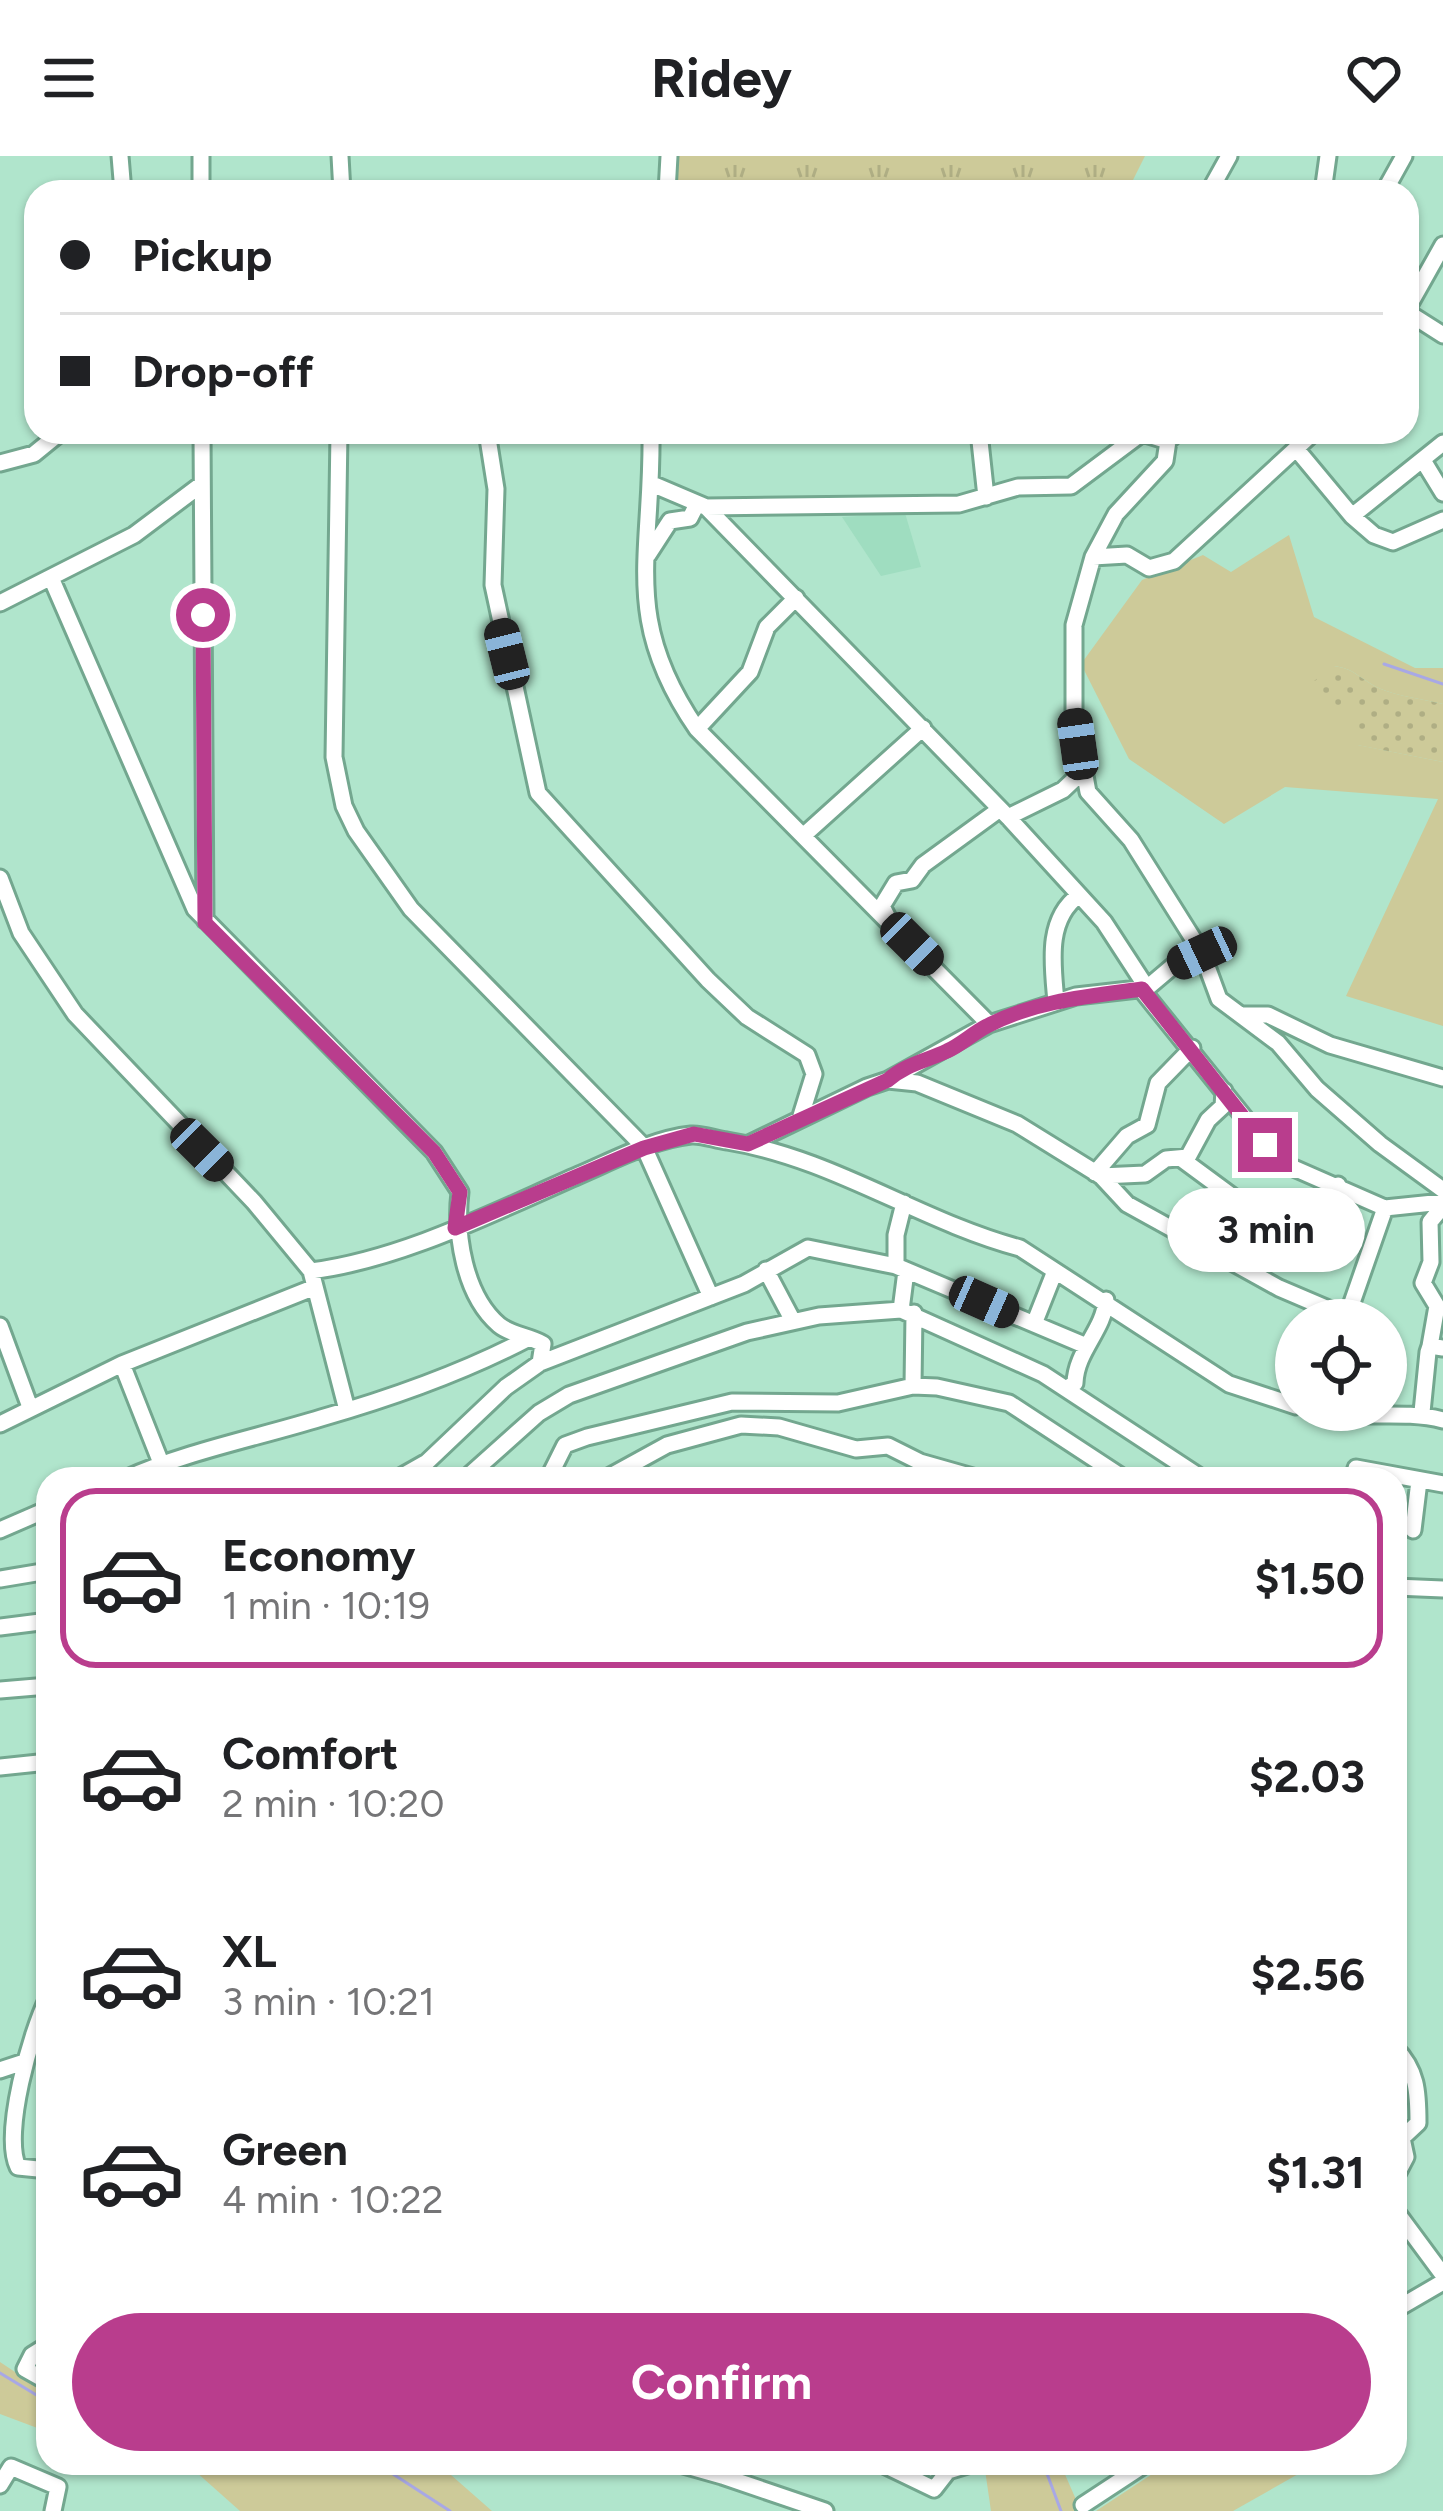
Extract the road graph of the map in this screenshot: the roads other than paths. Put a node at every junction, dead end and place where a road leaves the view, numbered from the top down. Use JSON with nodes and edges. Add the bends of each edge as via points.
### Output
{"nodes":[{"id":1,"x":1443,"y":246,"type":"edge"},
{"id":2,"x":1419,"y":289,"type":"edge"},
{"id":3,"x":1443,"y":443,"type":"edge"},
{"id":4,"x":47,"y":444,"type":"edge"},
{"id":5,"x":202,"y":444,"type":"edge"},
{"id":6,"x":339,"y":444,"type":"edge"},
{"id":7,"x":489,"y":444,"type":"edge"},
{"id":8,"x":651,"y":444,"type":"edge"},
{"id":9,"x":980,"y":444,"type":"edge"},
{"id":10,"x":1127,"y":444,"type":"edge"},
{"id":11,"x":1170,"y":444,"type":"edge"},
{"id":12,"x":1304,"y":444,"type":"edge"},
{"id":13,"x":1298,"y":451,"type":"junction"},
{"id":14,"x":1424,"y":462,"type":"junction"},
{"id":15,"x":0,"y":463,"type":"edge"},
{"id":16,"x":202,"y":484,"type":"junction"},
{"id":17,"x":652,"y":484,"type":"junction"},
{"id":18,"x":1443,"y":493,"type":"edge"},
{"id":19,"x":986,"y":496,"type":"junction"},
{"id":20,"x":702,"y":506,"type":"junction"},
{"id":21,"x":1352,"y":516,"type":"junction"},
{"id":22,"x":1443,"y":520,"type":"edge"},
{"id":23,"x":646,"y":557,"type":"junction"},
{"id":24,"x":1093,"y":557,"type":"junction"},
{"id":25,"x":52,"y":580,"type":"junction"},
{"id":26,"x":796,"y":598,"type":"junction"},
{"id":27,"x":0,"y":603,"type":"edge"},
{"id":28,"x":923,"y":728,"type":"junction"},
{"id":29,"x":697,"y":729,"type":"junction"},
{"id":30,"x":1082,"y":772,"type":"junction"},
{"id":31,"x":1004,"y":813,"type":"junction"},
{"id":32,"x":803,"y":836,"type":"junction"},
{"id":33,"x":0,"y":878,"type":"edge"},
{"id":34,"x":1079,"y":896,"type":"junction"},
{"id":35,"x":890,"y":921,"type":"junction"},
{"id":36,"x":205,"y":923,"type":"junction"},
{"id":37,"x":1202,"y":953,"type":"junction"},
{"id":38,"x":1052,"y":972,"type":"junction"},
{"id":39,"x":1144,"y":989,"type":"junction"},
{"id":40,"x":1076,"y":996,"type":"junction"},
{"id":41,"x":1219,"y":999,"type":"junction"},
{"id":42,"x":1056,"y":1002,"type":"junction"},
{"id":43,"x":989,"y":1024,"type":"junction"},
{"id":44,"x":1192,"y":1048,"type":"junction"},
{"id":45,"x":908,"y":1065,"type":"junction"},
{"id":46,"x":1443,"y":1078,"type":"edge"},
{"id":47,"x":888,"y":1080,"type":"junction"},
{"id":48,"x":917,"y":1082,"type":"junction"},
{"id":49,"x":1223,"y":1088,"type":"junction"},
{"id":50,"x":800,"y":1119,"type":"junction"},
{"id":51,"x":748,"y":1144,"type":"junction"},
{"id":52,"x":644,"y":1148,"type":"junction"},
{"id":53,"x":1183,"y":1160,"type":"junction"},
{"id":54,"x":1098,"y":1175,"type":"junction"},
{"id":55,"x":1338,"y":1185,"type":"junction"},
{"id":56,"x":1443,"y":1190,"type":"edge"},
{"id":57,"x":904,"y":1203,"type":"junction"},
{"id":58,"x":1443,"y":1204,"type":"edge"},
{"id":59,"x":1385,"y":1208,"type":"junction"},
{"id":60,"x":455,"y":1228,"type":"junction"},
{"id":61,"x":901,"y":1269,"type":"junction"},
{"id":62,"x":766,"y":1270,"type":"junction"},
{"id":63,"x":1055,"y":1271,"type":"junction"},
{"id":64,"x":312,"y":1279,"type":"junction"},
{"id":65,"x":711,"y":1297,"type":"junction"},
{"id":66,"x":1106,"y":1300,"type":"junction"},
{"id":67,"x":908,"y":1312,"type":"junction"},
{"id":68,"x":793,"y":1321,"type":"junction"},
{"id":69,"x":1034,"y":1324,"type":"junction"},
{"id":70,"x":0,"y":1326,"type":"edge"},
{"id":71,"x":530,"y":1337,"type":"junction"},
{"id":72,"x":1084,"y":1346,"type":"junction"},
{"id":73,"x":1437,"y":1347,"type":"edge"},
{"id":74,"x":540,"y":1363,"type":"junction"},
{"id":75,"x":122,"y":1364,"type":"junction"},
{"id":76,"x":913,"y":1386,"type":"junction"},
{"id":77,"x":1067,"y":1388,"type":"junction"},
{"id":78,"x":1275,"y":1399,"type":"edge"},
{"id":79,"x":30,"y":1407,"type":"junction"},
{"id":80,"x":347,"y":1410,"type":"junction"},
{"id":81,"x":1422,"y":1412,"type":"junction"},
{"id":82,"x":1407,"y":1413,"type":"edge"},
{"id":83,"x":1443,"y":1420,"type":"edge"},
{"id":84,"x":0,"y":1424,"type":"edge"},
{"id":85,"x":161,"y":1463,"type":"junction"},
{"id":86,"x":152,"y":1467,"type":"edge"},
{"id":87,"x":418,"y":1467,"type":"edge"},
{"id":88,"x":478,"y":1467,"type":"edge"},
{"id":89,"x":554,"y":1467,"type":"edge"},
{"id":90,"x":627,"y":1467,"type":"edge"},
{"id":91,"x":917,"y":1467,"type":"edge"},
{"id":92,"x":1107,"y":1467,"type":"edge"},
{"id":93,"x":1185,"y":1467,"type":"edge"},
{"id":94,"x":1407,"y":1479,"type":"edge"},
{"id":95,"x":1419,"y":1481,"type":"junction"},
{"id":96,"x":1443,"y":1484,"type":"edge"},
{"id":97,"x":36,"y":1514,"type":"edge"},
{"id":98,"x":1414,"y":1529,"type":"dead end"},
{"id":99,"x":0,"y":1531,"type":"edge"},
{"id":100,"x":36,"y":1572,"type":"edge"},
{"id":101,"x":0,"y":1579,"type":"edge"},
{"id":102,"x":1407,"y":1588,"type":"edge"},
{"id":103,"x":1443,"y":1589,"type":"edge"},
{"id":104,"x":36,"y":1623,"type":"edge"},
{"id":105,"x":0,"y":1627,"type":"edge"},
{"id":106,"x":36,"y":1687,"type":"edge"},
{"id":107,"x":0,"y":1690,"type":"edge"},
{"id":108,"x":36,"y":1763,"type":"edge"},
{"id":109,"x":0,"y":1767,"type":"edge"},
{"id":110,"x":36,"y":2030,"type":"edge"},
{"id":111,"x":24,"y":2062,"type":"junction"},
{"id":112,"x":1407,"y":2063,"type":"edge"},
{"id":113,"x":0,"y":2070,"type":"edge"},
{"id":114,"x":1407,"y":2133,"type":"edge"},
{"id":115,"x":6,"y":2139,"type":"edge"},
{"id":116,"x":36,"y":2169,"type":"edge"},
{"id":117,"x":1407,"y":2227,"type":"edge"},
{"id":118,"x":1443,"y":2278,"type":"edge"},
{"id":119,"x":1407,"y":2302,"type":"edge"},
{"id":120,"x":36,"y":2352,"type":"edge"},
{"id":121,"x":36,"y":2375,"type":"edge"},
{"id":122,"x":736,"y":2475,"type":"edge"},
{"id":123,"x":905,"y":2475,"type":"edge"},
{"id":124,"x":944,"y":2475,"type":"edge"},
{"id":125,"x":1129,"y":2475,"type":"edge"},
{"id":126,"x":0,"y":2486,"type":"edge"},
{"id":127,"x":1083,"y":2505,"type":"dead end"},
{"id":128,"x":53,"y":2511,"type":"edge"},
{"id":129,"x":825,"y":2511,"type":"edge"}],
"edges":[{"from":1,"to":2,"type":"street"},
{"from":3,"to":14,"type":"street"},
{"from":4,"to":15,"type":"street"},
{"from":5,"to":16,"type":"street"},
{"from":6,"to":52,"type":"street","via":[[334,757],[344,806],[411,909]]},
{"from":7,"to":50,"type":"street","via":[[493,585],[538,793],[708,980],[807,1055],[814,1074]]},
{"from":8,"to":17,"type":"street"},
{"from":9,"to":19,"type":"street"},
{"from":10,"to":19,"type":"street","via":[[1071,486]]},
{"from":11,"to":24,"type":"street"},
{"from":12,"to":13,"type":"street"},
{"from":13,"to":21,"type":"street"},
{"from":13,"to":24,"type":"street","via":[[1168,564]]},
{"from":14,"to":18,"type":"street"},
{"from":14,"to":21,"type":"street"},
{"from":16,"to":25,"type":"street","via":[[134,535]]},
{"from":16,"to":36,"type":"street"},
{"from":17,"to":20,"type":"street"},
{"from":17,"to":23,"type":"street"},
{"from":19,"to":20,"type":"street","via":[[927,506]]},
{"from":20,"to":23,"type":"street","via":[[670,521]]},
{"from":20,"to":26,"type":"street"},
{"from":21,"to":22,"type":"street","via":[[1393,542]]},
{"from":23,"to":29,"type":"street","via":[[655,655]]},
{"from":24,"to":30,"type":"street","via":[[1074,625]]},
{"from":25,"to":27,"type":"street"},
{"from":25,"to":36,"type":"street"},
{"from":26,"to":28,"type":"street"},
{"from":26,"to":29,"type":"street","via":[[767,627],[750,673]]},
{"from":28,"to":31,"type":"street"},
{"from":28,"to":32,"type":"street"},
{"from":29,"to":32,"type":"street"},
{"from":30,"to":31,"type":"street","via":[[1064,790]]},
{"from":30,"to":37,"type":"street","via":[[1088,792],[1131,840]]},
{"from":31,"to":34,"type":"street"},
{"from":31,"to":35,"type":"street","via":[[912,880],[896,883],[882,906]]},
{"from":32,"to":35,"type":"street"},
{"from":33,"to":64,"type":"street","via":[[21,933],[75,1014],[254,1202]]},
{"from":34,"to":38,"type":"street","via":[[1055,934]]},
{"from":34,"to":39,"type":"street"},
{"from":35,"to":43,"type":"street"},
{"from":36,"to":60,"type":"street","via":[[434,1152],[460,1192]]},
{"from":37,"to":39,"type":"street"},
{"from":37,"to":41,"type":"street"},
{"from":38,"to":40,"type":"street"},
{"from":38,"to":42,"type":"street"},
{"from":39,"to":40,"type":"street"},
{"from":39,"to":44,"type":"street"},
{"from":40,"to":42,"type":"street"},
{"from":41,"to":46,"type":"street","via":[[1245,1016],[1268,1015],[1330,1045]]},
{"from":41,"to":56,"type":"street"},
{"from":42,"to":43,"type":"street"},
{"from":43,"to":45,"type":"street","via":[[951,1050]]},
{"from":44,"to":49,"type":"street"},
{"from":44,"to":54,"type":"street","via":[[1158,1083],[1147,1125],[1126,1136]]},
{"from":45,"to":47,"type":"street"},
{"from":45,"to":48,"type":"street"},
{"from":47,"to":48,"type":"street"},
{"from":47,"to":50,"type":"street"},
{"from":48,"to":54,"type":"street","via":[[1017,1124]]},
{"from":49,"to":53,"type":"street","via":[[1223,1106]]},
{"from":49,"to":55,"type":"street","via":[[1280,1162]]},
{"from":50,"to":51,"type":"street"},
{"from":51,"to":52,"type":"street","via":[[694,1134]]},
{"from":51,"to":57,"type":"street","via":[[862,1180]]},
{"from":52,"to":60,"type":"street"},
{"from":52,"to":65,"type":"street"},
{"from":53,"to":54,"type":"street","via":[[1166,1159],[1145,1174]]},
{"from":53,"to":55,"type":"street","via":[[1263,1220],[1322,1218]]},
{"from":54,"to":59,"type":"street","via":[[1126,1204],[1347,1317]]},
{"from":55,"to":59,"type":"street"},
{"from":57,"to":61,"type":"street","via":[[896,1235]]},
{"from":57,"to":63,"type":"street","via":[[1020,1248]]},
{"from":58,"to":59,"type":"street"},
{"from":58,"to":73,"type":"street","via":[[1430,1222],[1424,1282],[1437,1306]]},
{"from":60,"to":64,"type":"street"},
{"from":60,"to":71,"type":"street","via":[[486,1309],[500,1327]]},
{"from":61,"to":62,"type":"street","via":[[808,1248]]},
{"from":61,"to":67,"type":"street"},
{"from":61,"to":69,"type":"street"},
{"from":62,"to":65,"type":"street"},
{"from":62,"to":68,"type":"street"},
{"from":63,"to":66,"type":"street"},
{"from":63,"to":69,"type":"street"},
{"from":64,"to":75,"type":"street"},
{"from":64,"to":80,"type":"street"},
{"from":65,"to":74,"type":"street"},
{"from":66,"to":72,"type":"street"},
{"from":66,"to":78,"type":"street","via":[[1229,1384]]},
{"from":67,"to":68,"type":"street"},
{"from":67,"to":76,"type":"street"},
{"from":67,"to":77,"type":"street"},
{"from":68,"to":88,"type":"street","via":[[568,1395]]},
{"from":69,"to":72,"type":"street"},
{"from":70,"to":79,"type":"street"},
{"from":71,"to":74,"type":"street","via":[[543,1344]]},
{"from":71,"to":80,"type":"street"},
{"from":72,"to":77,"type":"street"},
{"from":73,"to":81,"type":"street"},
{"from":74,"to":87,"type":"street"},
{"from":75,"to":79,"type":"street"},
{"from":75,"to":85,"type":"street"},
{"from":76,"to":89,"type":"street","via":[[838,1403],[732,1402],[565,1445]]},
{"from":76,"to":92,"type":"street","via":[[1009,1403]]},
{"from":77,"to":93,"type":"street"},
{"from":79,"to":84,"type":"street"},
{"from":80,"to":85,"type":"street"},
{"from":81,"to":82,"type":"street"},
{"from":81,"to":83,"type":"street"},
{"from":85,"to":86,"type":"street"},
{"from":90,"to":91,"type":"street","via":[[667,1445],[741,1425],[856,1449],[888,1446]]},
{"from":94,"to":95,"type":"street"},
{"from":95,"to":96,"type":"street"},
{"from":95,"to":98,"type":"street"},
{"from":97,"to":99,"type":"street"},
{"from":100,"to":101,"type":"street"},
{"from":102,"to":103,"type":"street"},
{"from":104,"to":105,"type":"street"},
{"from":106,"to":107,"type":"street"},
{"from":108,"to":109,"type":"street"},
{"from":110,"to":111,"type":"street"},
{"from":111,"to":113,"type":"street"},
{"from":111,"to":115,"type":"street"},
{"from":112,"to":114,"type":"street","via":[[1418,2123]]},
{"from":115,"to":116,"type":"street","via":[[18,2167]]},
{"from":117,"to":118,"type":"street"},
{"from":118,"to":119,"type":"street"},
{"from":120,"to":121,"type":"street","via":[[25,2369]]},
{"from":122,"to":129,"type":"street"},
{"from":123,"to":124,"type":"street","via":[[934,2489]]},
{"from":125,"to":127,"type":"street"},
{"from":126,"to":128,"type":"street","via":[[11,2467],[32,2473],[58,2487]]}]}
